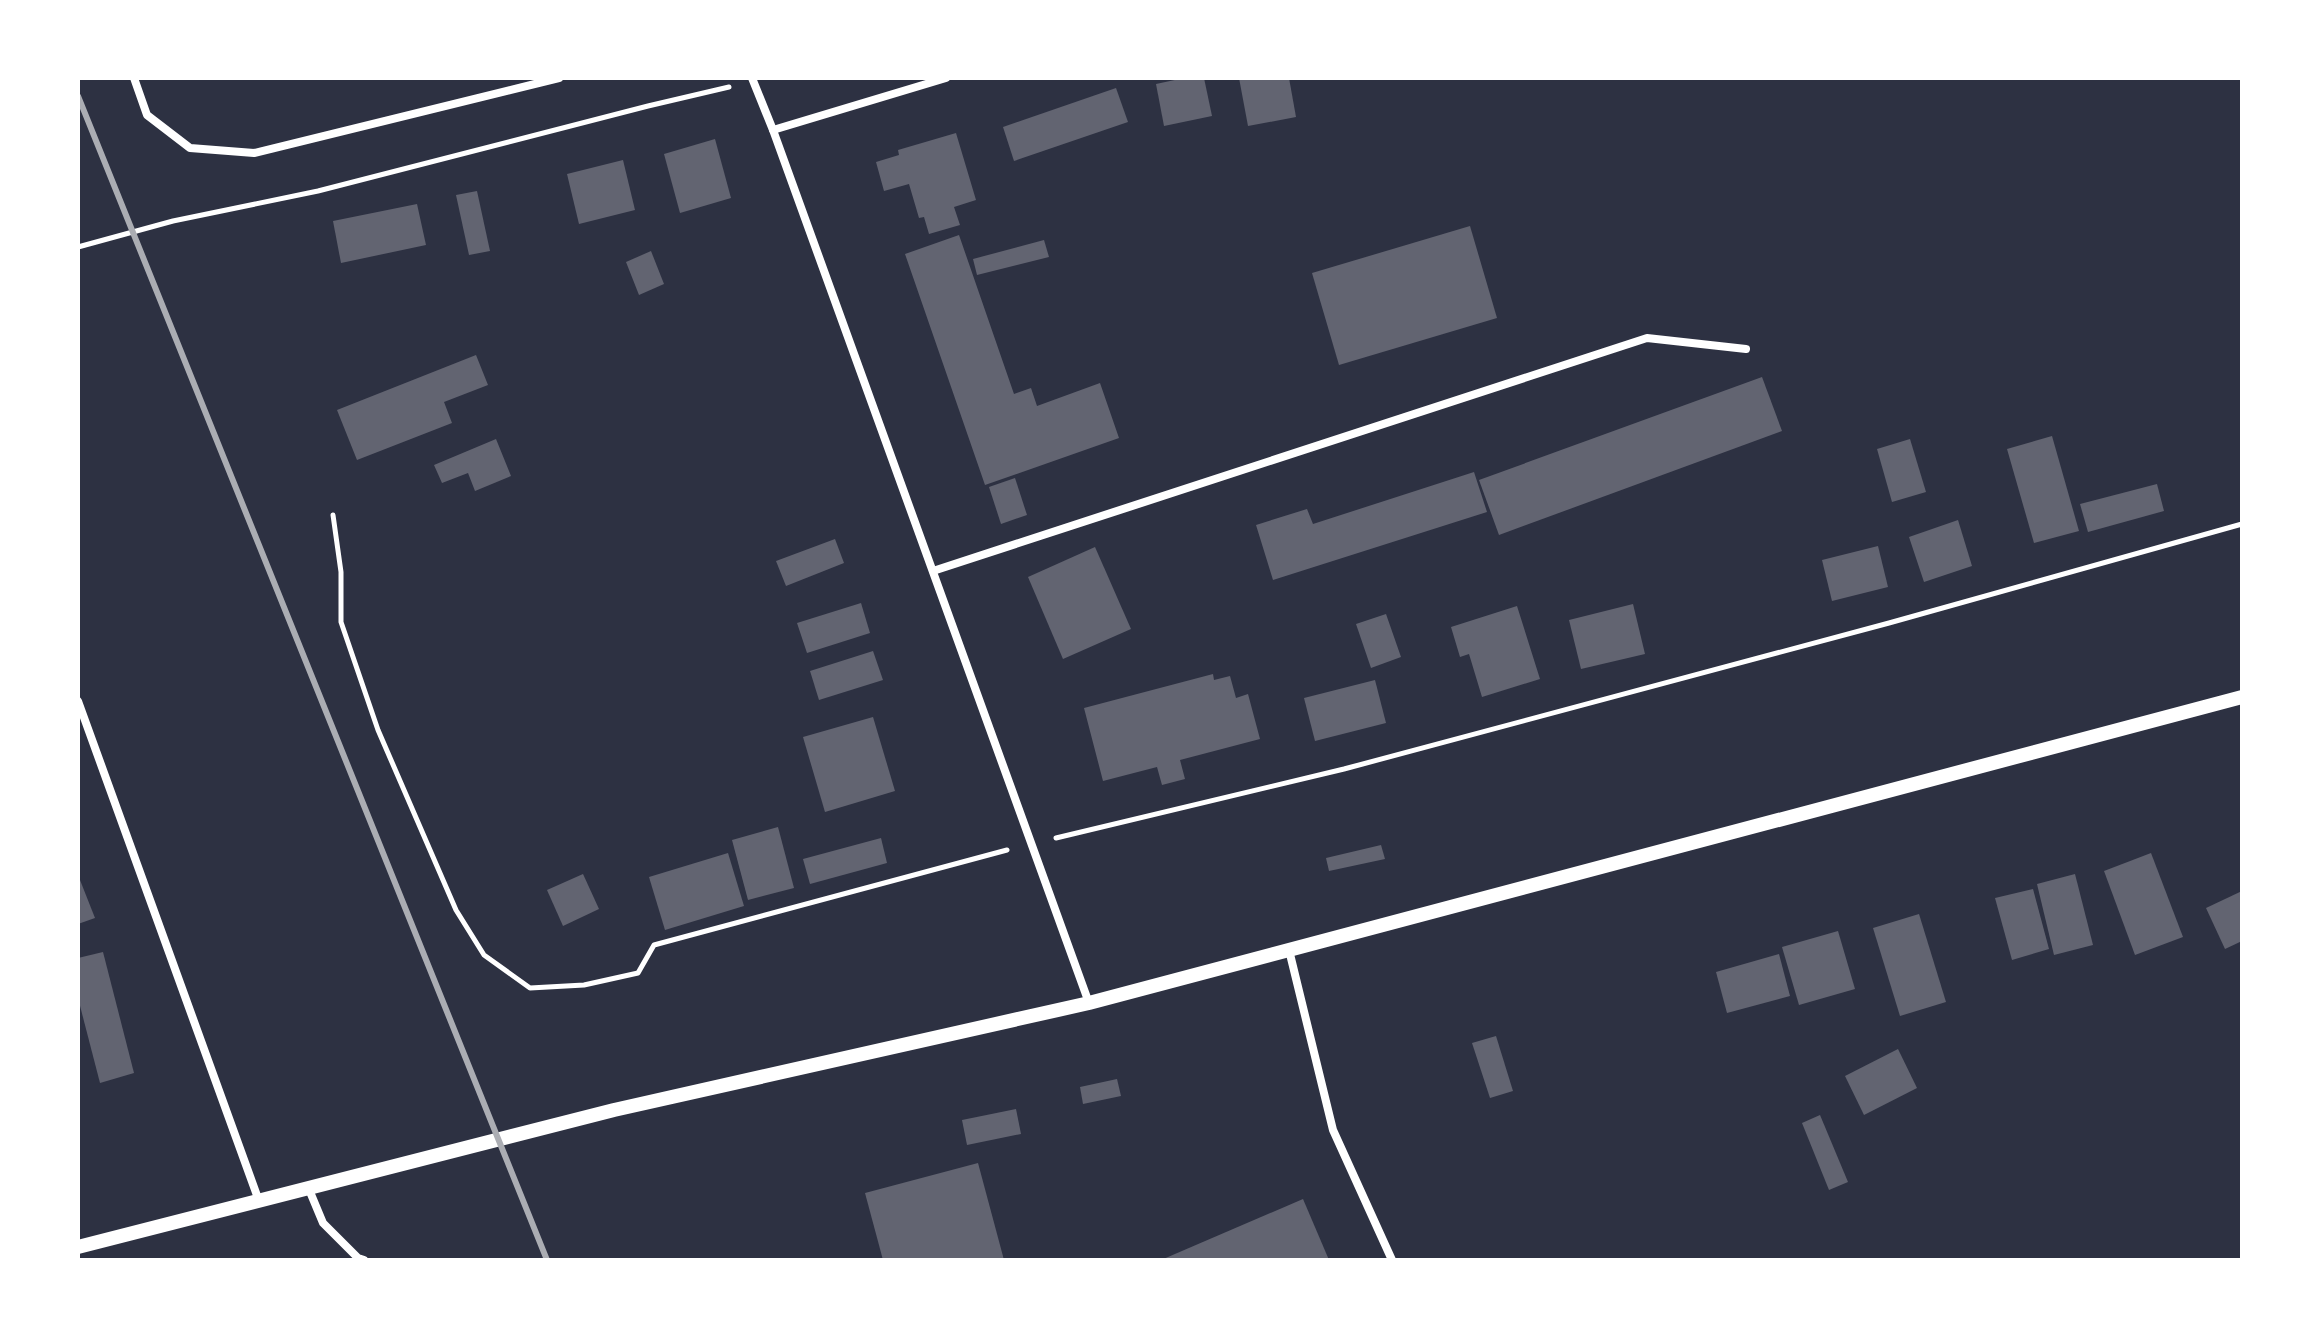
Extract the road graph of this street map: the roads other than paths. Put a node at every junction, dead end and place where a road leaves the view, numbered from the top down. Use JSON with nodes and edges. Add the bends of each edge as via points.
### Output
{"nodes":[{"id":1,"x":134,"y":78,"type":"edge"},
{"id":2,"x":559,"y":78,"type":"edge"},
{"id":3,"x":946,"y":78,"type":"edge"},
{"id":4,"x":753,"y":80,"type":"edge"},
{"id":5,"x":773,"y":130,"type":"junction"},
{"id":6,"x":1746,"y":349,"type":"dead end"},
{"id":7,"x":933,"y":571,"type":"junction"},
{"id":8,"x":2242,"y":697,"type":"edge"},
{"id":9,"x":78,"y":701,"type":"edge"},
{"id":10,"x":1289,"y":950,"type":"junction"},
{"id":11,"x":1089,"y":1003,"type":"junction"},
{"id":12,"x":308,"y":1187,"type":"junction"},
{"id":13,"x":259,"y":1201,"type":"junction"},
{"id":14,"x":78,"y":1247,"type":"edge"},
{"id":15,"x":364,"y":1260,"type":"edge"},
{"id":16,"x":1392,"y":1260,"type":"edge"}],
"edges":[{"from":1,"to":2,"type":"street","via":[[147,115],[190,148],[254,153]]},
{"from":3,"to":5,"type":"street"},
{"from":4,"to":5,"type":"street"},
{"from":5,"to":7,"type":"street"},
{"from":6,"to":7,"type":"street","via":[[1647,338]]},
{"from":7,"to":11,"type":"street"},
{"from":8,"to":10,"type":"street"},
{"from":9,"to":13,"type":"street"},
{"from":10,"to":11,"type":"street"},
{"from":10,"to":16,"type":"street","via":[[1333,1130]]},
{"from":11,"to":12,"type":"street","via":[[614,1110]]},
{"from":12,"to":13,"type":"street"},
{"from":12,"to":15,"type":"street","via":[[323,1223]]},
{"from":13,"to":14,"type":"street"}]}
